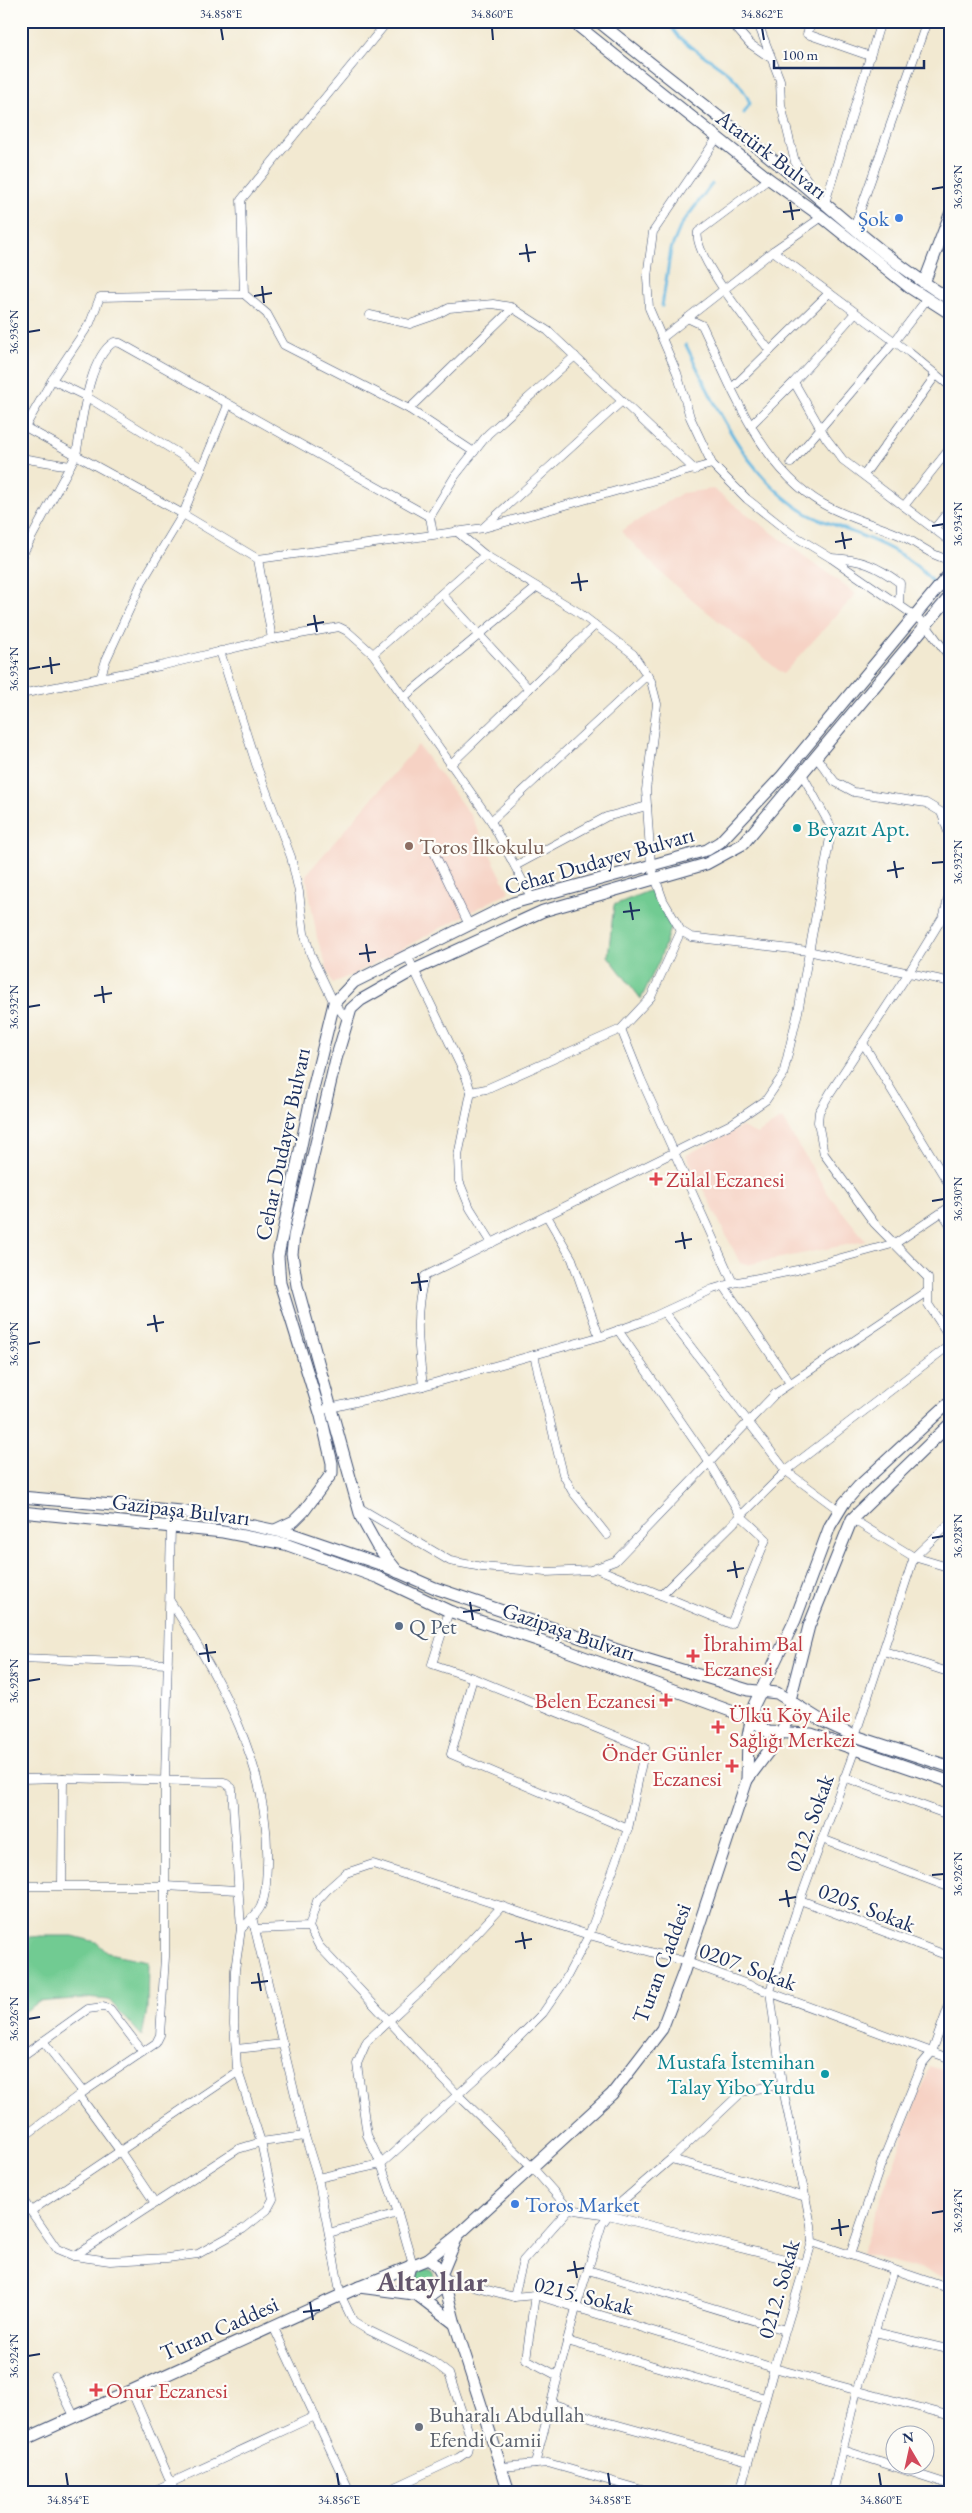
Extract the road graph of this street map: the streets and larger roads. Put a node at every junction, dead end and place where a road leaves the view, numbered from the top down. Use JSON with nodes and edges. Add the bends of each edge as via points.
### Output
{"nodes":[{"id":1,"x":388,"y":21,"type":"edge"},
{"id":2,"x":572,"y":21,"type":"edge"},
{"id":3,"x":598,"y":21,"type":"edge"},
{"id":4,"x":730,"y":21,"type":"edge"},
{"id":5,"x":757,"y":21,"type":"edge"},
{"id":6,"x":812,"y":21,"type":"edge"},
{"id":7,"x":881,"y":21,"type":"edge"},
{"id":8,"x":926,"y":21,"type":"edge"},
{"id":9,"x":870,"y":56,"type":"junction"},
{"id":10,"x":769,"y":57,"type":"junction"},
{"id":11,"x":717,"y":138,"type":"junction"},
{"id":12,"x":770,"y":179,"type":"junction"},
{"id":13,"x":822,"y":201,"type":"junction"},
{"id":14,"x":951,"y":212,"type":"edge"},
{"id":15,"x":822,"y":217,"type":"junction"},
{"id":16,"x":854,"y":228,"type":"junction"},
{"id":17,"x":773,"y":251,"type":"junction"},
{"id":18,"x":924,"y":283,"type":"junction"},
{"id":19,"x":724,"y":288,"type":"junction"},
{"id":20,"x":829,"y":293,"type":"junction"},
{"id":21,"x":244,"y":294,"type":"junction"},
{"id":22,"x":927,"y":299,"type":"junction"},
{"id":23,"x":951,"y":300,"type":"edge"},
{"id":24,"x":513,"y":308,"type":"junction"},
{"id":25,"x":855,"y":313,"type":"junction"},
{"id":26,"x":951,"y":314,"type":"edge"},
{"id":27,"x":370,"y":315,"type":"dead end"},
{"id":28,"x":687,"y":318,"type":"junction"},
{"id":29,"x":662,"y":338,"type":"junction"},
{"id":30,"x":894,"y":342,"type":"junction"},
{"id":31,"x":770,"y":351,"type":"junction"},
{"id":32,"x":575,"y":356,"type":"junction"},
{"id":33,"x":936,"y":375,"type":"junction"},
{"id":34,"x":52,"y":380,"type":"junction"},
{"id":35,"x":794,"y":382,"type":"junction"},
{"id":36,"x":733,"y":387,"type":"junction"},
{"id":37,"x":951,"y":387,"type":"edge"},
{"id":38,"x":87,"y":398,"type":"junction"},
{"id":39,"x":622,"y":401,"type":"junction"},
{"id":40,"x":228,"y":405,"type":"junction"},
{"id":41,"x":410,"y":409,"type":"junction"},
{"id":42,"x":751,"y":425,"type":"junction"},
{"id":43,"x":822,"y":430,"type":"junction"},
{"id":44,"x":951,"y":447,"type":"edge"},
{"id":45,"x":474,"y":452,"type":"junction"},
{"id":46,"x":76,"y":455,"type":"junction"},
{"id":47,"x":21,"y":458,"type":"edge"},
{"id":48,"x":792,"y":463,"type":"dead end"},
{"id":49,"x":712,"y":464,"type":"junction"},
{"id":50,"x":70,"y":466,"type":"junction"},
{"id":51,"x":202,"y":468,"type":"junction"},
{"id":52,"x":695,"y":470,"type":"junction"},
{"id":53,"x":864,"y":475,"type":"junction"},
{"id":54,"x":904,"y":506,"type":"junction"},
{"id":55,"x":951,"y":508,"type":"edge"},
{"id":56,"x":184,"y":514,"type":"junction"},
{"id":57,"x":430,"y":516,"type":"junction"},
{"id":58,"x":484,"y":528,"type":"junction"},
{"id":59,"x":934,"y":529,"type":"junction"},
{"id":60,"x":456,"y":532,"type":"junction"},
{"id":61,"x":433,"y":534,"type":"junction"},
{"id":62,"x":951,"y":542,"type":"edge"},
{"id":63,"x":484,"y":554,"type":"junction"},
{"id":64,"x":21,"y":557,"type":"edge"},
{"id":65,"x":831,"y":558,"type":"junction"},
{"id":66,"x":258,"y":559,"type":"junction"},
{"id":67,"x":951,"y":560,"type":"edge"},
{"id":68,"x":951,"y":572,"type":"edge"},
{"id":69,"x":537,"y":587,"type":"junction"},
{"id":70,"x":442,"y":594,"type":"junction"},
{"id":71,"x":951,"y":595,"type":"edge"},
{"id":72,"x":899,"y":604,"type":"junction"},
{"id":73,"x":915,"y":616,"type":"junction"},
{"id":74,"x":595,"y":625,"type":"junction"},
{"id":75,"x":926,"y":625,"type":"junction"},
{"id":76,"x":479,"y":635,"type":"junction"},
{"id":77,"x":272,"y":639,"type":"junction"},
{"id":78,"x":220,"y":652,"type":"junction"},
{"id":79,"x":373,"y":654,"type":"junction"},
{"id":80,"x":951,"y":659,"type":"edge"},
{"id":81,"x":647,"y":675,"type":"junction"},
{"id":82,"x":101,"y":676,"type":"junction"},
{"id":83,"x":528,"y":689,"type":"junction"},
{"id":84,"x":21,"y":694,"type":"edge"},
{"id":85,"x":404,"y":698,"type":"junction"},
{"id":86,"x":816,"y":757,"type":"junction"},
{"id":87,"x":450,"y":765,"type":"junction"},
{"id":88,"x":802,"y":774,"type":"junction"},
{"id":89,"x":647,"y":806,"type":"junction"},
{"id":90,"x":491,"y":821,"type":"junction"},
{"id":91,"x":951,"y":840,"type":"edge"},
{"id":92,"x":430,"y":844,"type":"dead end"},
{"id":93,"x":515,"y":866,"type":"junction"},
{"id":94,"x":651,"y":866,"type":"junction"},
{"id":95,"x":658,"y":880,"type":"junction"},
{"id":96,"x":951,"y":886,"type":"edge"},
{"id":97,"x":531,"y":897,"type":"junction"},
{"id":98,"x":469,"y":924,"type":"junction"},
{"id":99,"x":680,"y":931,"type":"junction"},
{"id":100,"x":808,"y":951,"type":"junction"},
{"id":101,"x":407,"y":955,"type":"junction"},
{"id":102,"x":414,"y":970,"type":"junction"},
{"id":103,"x":908,"y":974,"type":"junction"},
{"id":104,"x":951,"y":982,"type":"edge"},
{"id":105,"x":334,"y":1003,"type":"junction"},
{"id":106,"x":347,"y":1019,"type":"junction"},
{"id":107,"x":621,"y":1029,"type":"junction"},
{"id":108,"x":863,"y":1043,"type":"junction"},
{"id":109,"x":471,"y":1092,"type":"junction"},
{"id":110,"x":674,"y":1153,"type":"junction"},
{"id":111,"x":951,"y":1188,"type":"edge"},
{"id":112,"x":951,"y":1206,"type":"edge"},
{"id":113,"x":942,"y":1212,"type":"junction"},
{"id":114,"x":547,"y":1216,"type":"junction"},
{"id":115,"x":951,"y":1226,"type":"edge"},
{"id":116,"x":492,"y":1243,"type":"junction"},
{"id":117,"x":896,"y":1243,"type":"junction"},
{"id":118,"x":733,"y":1283,"type":"junction"},
{"id":119,"x":724,"y":1286,"type":"junction"},
{"id":120,"x":928,"y":1290,"type":"junction"},
{"id":121,"x":664,"y":1312,"type":"junction"},
{"id":122,"x":618,"y":1330,"type":"junction"},
{"id":123,"x":600,"y":1336,"type":"junction"},
{"id":124,"x":951,"y":1339,"type":"edge"},
{"id":125,"x":951,"y":1344,"type":"edge"},
{"id":126,"x":534,"y":1355,"type":"junction"},
{"id":127,"x":790,"y":1384,"type":"junction"},
{"id":128,"x":423,"y":1386,"type":"junction"},
{"id":129,"x":951,"y":1401,"type":"edge"},
{"id":130,"x":332,"y":1408,"type":"junction"},
{"id":131,"x":319,"y":1411,"type":"junction"},
{"id":132,"x":747,"y":1422,"type":"junction"},
{"id":133,"x":951,"y":1423,"type":"edge"},
{"id":134,"x":709,"y":1462,"type":"junction"},
{"id":135,"x":786,"y":1471,"type":"junction"},
{"id":136,"x":21,"y":1497,"type":"edge"},
{"id":137,"x":358,"y":1507,"type":"junction"},
{"id":138,"x":840,"y":1510,"type":"junction"},
{"id":139,"x":21,"y":1512,"type":"edge"},
{"id":140,"x":741,"y":1516,"type":"junction"},
{"id":141,"x":852,"y":1520,"type":"junction"},
{"id":142,"x":951,"y":1522,"type":"edge"},
{"id":143,"x":172,"y":1526,"type":"junction"},
{"id":144,"x":275,"y":1530,"type":"junction"},
{"id":145,"x":607,"y":1535,"type":"dead end"},
{"id":146,"x":914,"y":1556,"type":"junction"},
{"id":147,"x":596,"y":1568,"type":"junction"},
{"id":148,"x":951,"y":1568,"type":"edge"},
{"id":149,"x":398,"y":1572,"type":"junction"},
{"id":150,"x":661,"y":1595,"type":"junction"},
{"id":151,"x":170,"y":1601,"type":"junction"},
{"id":152,"x":449,"y":1611,"type":"junction"},
{"id":153,"x":884,"y":1651,"type":"junction"},
{"id":154,"x":21,"y":1658,"type":"edge"},
{"id":155,"x":168,"y":1664,"type":"junction"},
{"id":156,"x":951,"y":1673,"type":"edge"},
{"id":157,"x":473,"y":1678,"type":"junction"},
{"id":158,"x":762,"y":1691,"type":"junction"},
{"id":159,"x":790,"y":1700,"type":"junction"},
{"id":160,"x":751,"y":1719,"type":"junction"},
{"id":161,"x":780,"y":1732,"type":"junction"},
{"id":162,"x":855,"y":1736,"type":"junction"},
{"id":163,"x":855,"y":1749,"type":"junction"},
{"id":164,"x":951,"y":1767,"type":"edge"},
{"id":165,"x":844,"y":1777,"type":"junction"},
{"id":166,"x":63,"y":1778,"type":"junction"},
{"id":167,"x":21,"y":1779,"type":"edge"},
{"id":168,"x":165,"y":1780,"type":"junction"},
{"id":169,"x":747,"y":1780,"type":"junction"},
{"id":170,"x":951,"y":1782,"type":"edge"},
{"id":171,"x":951,"y":1816,"type":"edge"},
{"id":172,"x":628,"y":1829,"type":"junction"},
{"id":173,"x":822,"y":1839,"type":"junction"},
{"id":174,"x":62,"y":1884,"type":"junction"},
{"id":175,"x":21,"y":1886,"type":"edge"},
{"id":176,"x":165,"y":1886,"type":"junction"},
{"id":177,"x":951,"y":1888,"type":"edge"},
{"id":178,"x":237,"y":1890,"type":"junction"},
{"id":179,"x":800,"y":1900,"type":"junction"},
{"id":180,"x":502,"y":1906,"type":"junction"},
{"id":181,"x":252,"y":1917,"type":"junction"},
{"id":182,"x":309,"y":1927,"type":"junction"},
{"id":183,"x":241,"y":1929,"type":"junction"},
{"id":184,"x":255,"y":1929,"type":"junction"},
{"id":185,"x":589,"y":1935,"type":"junction"},
{"id":186,"x":951,"y":1957,"type":"edge"},
{"id":187,"x":686,"y":1962,"type":"junction"},
{"id":188,"x":770,"y":1991,"type":"junction"},
{"id":189,"x":951,"y":2000,"type":"edge"},
{"id":190,"x":387,"y":2020,"type":"junction"},
{"id":191,"x":43,"y":2041,"type":"junction"},
{"id":192,"x":283,"y":2044,"type":"junction"},
{"id":193,"x":236,"y":2050,"type":"junction"},
{"id":194,"x":143,"y":2052,"type":"junction"},
{"id":195,"x":932,"y":2052,"type":"junction"},
{"id":196,"x":21,"y":2057,"type":"edge"},
{"id":197,"x":951,"y":2059,"type":"edge"},
{"id":198,"x":238,"y":2071,"type":"junction"},
{"id":199,"x":782,"y":2084,"type":"junction"},
{"id":200,"x":81,"y":2094,"type":"junction"},
{"id":201,"x":458,"y":2095,"type":"junction"},
{"id":202,"x":305,"y":2136,"type":"junction"},
{"id":203,"x":21,"y":2139,"type":"edge"},
{"id":204,"x":261,"y":2142,"type":"junction"},
{"id":205,"x":120,"y":2151,"type":"junction"},
{"id":206,"x":671,"y":2159,"type":"junction"},
{"id":207,"x":381,"y":2164,"type":"junction"},
{"id":208,"x":532,"y":2167,"type":"junction"},
{"id":209,"x":318,"y":2178,"type":"junction"},
{"id":210,"x":21,"y":2197,"type":"edge"},
{"id":211,"x":806,"y":2197,"type":"junction"},
{"id":212,"x":155,"y":2204,"type":"junction"},
{"id":213,"x":569,"y":2209,"type":"junction"},
{"id":214,"x":30,"y":2211,"type":"junction"},
{"id":215,"x":398,"y":2213,"type":"junction"},
{"id":216,"x":608,"y":2215,"type":"junction"},
{"id":217,"x":329,"y":2233,"type":"junction"},
{"id":218,"x":458,"y":2235,"type":"junction"},
{"id":219,"x":812,"y":2242,"type":"junction"},
{"id":220,"x":850,"y":2255,"type":"junction"},
{"id":221,"x":74,"y":2256,"type":"junction"},
{"id":222,"x":428,"y":2258,"type":"junction"},
{"id":223,"x":806,"y":2264,"type":"junction"},
{"id":224,"x":412,"y":2266,"type":"junction"},
{"id":225,"x":588,"y":2270,"type":"junction"},
{"id":226,"x":894,"y":2270,"type":"junction"},
{"id":227,"x":443,"y":2276,"type":"junction"},
{"id":228,"x":359,"y":2287,"type":"junction"},
{"id":229,"x":951,"y":2289,"type":"edge"},
{"id":230,"x":417,"y":2295,"type":"junction"},
{"id":231,"x":535,"y":2295,"type":"junction"},
{"id":232,"x":341,"y":2296,"type":"junction"},
{"id":233,"x":514,"y":2297,"type":"junction"},
{"id":234,"x":576,"y":2308,"type":"junction"},
{"id":235,"x":455,"y":2324,"type":"junction"},
{"id":236,"x":273,"y":2326,"type":"junction"},
{"id":237,"x":785,"y":2330,"type":"junction"},
{"id":238,"x":875,"y":2332,"type":"junction"},
{"id":239,"x":567,"y":2341,"type":"junction"},
{"id":240,"x":951,"y":2350,"type":"edge"},
{"id":241,"x":774,"y":2368,"type":"junction"},
{"id":242,"x":558,"y":2376,"type":"junction"},
{"id":243,"x":54,"y":2377,"type":"dead end"},
{"id":244,"x":857,"y":2389,"type":"junction"},
{"id":245,"x":130,"y":2390,"type":"junction"},
{"id":246,"x":765,"y":2398,"type":"junction"},
{"id":247,"x":551,"y":2404,"type":"junction"},
{"id":248,"x":74,"y":2416,"type":"junction"},
{"id":249,"x":315,"y":2416,"type":"junction"},
{"id":250,"x":951,"y":2416,"type":"edge"},
{"id":251,"x":21,"y":2440,"type":"edge"},
{"id":252,"x":843,"y":2450,"type":"junction"},
{"id":253,"x":748,"y":2461,"type":"junction"},
{"id":254,"x":535,"y":2464,"type":"junction"},
{"id":255,"x":502,"y":2467,"type":"junction"},
{"id":256,"x":172,"y":2483,"type":"junction"},
{"id":257,"x":951,"y":2485,"type":"edge"},
{"id":258,"x":151,"y":2492,"type":"edge"},
{"id":259,"x":175,"y":2492,"type":"edge"},
{"id":260,"x":350,"y":2492,"type":"edge"},
{"id":261,"x":385,"y":2492,"type":"edge"},
{"id":262,"x":509,"y":2492,"type":"edge"},
{"id":263,"x":649,"y":2492,"type":"edge"},
{"id":264,"x":740,"y":2492,"type":"edge"},
{"id":265,"x":833,"y":2492,"type":"edge"}],
"edges":[{"from":1,"to":21,"type":"street","via":[[241,200]]},
{"from":2,"to":11,"type":"street","name":"Atatürk Bulvarı"},
{"from":3,"to":13,"type":"street","name":"Atatürk Bulvarı"},
{"from":4,"to":10,"type":"street","via":[[750,44]]},
{"from":5,"to":10,"type":"street"},
{"from":6,"to":9,"type":"street","via":[[807,34]]},
{"from":7,"to":9,"type":"street"},
{"from":8,"to":16,"type":"street"},
{"from":9,"to":13,"type":"street"},
{"from":10,"to":13,"type":"street","via":[[780,80],[781,105],[795,162]]},
{"from":11,"to":12,"type":"street","name":"Atatürk Bulvarı"},
{"from":11,"to":29,"type":"street","via":[[653,232],[647,276],[649,308]]},
{"from":12,"to":15,"type":"street","name":"Atatürk Bulvarı"},
{"from":12,"to":19,"type":"street","via":[[698,232],[696,239],[704,260]]},
{"from":13,"to":16,"type":"street","name":"Atatürk Bulvarı"},
{"from":14,"to":18,"type":"street"},
{"from":15,"to":17,"type":"street"},
{"from":15,"to":22,"type":"street","name":"Atatürk Bulvarı"},
{"from":16,"to":18,"type":"street","name":"Atatürk Bulvarı"},
{"from":17,"to":19,"type":"street"},
{"from":17,"to":20,"type":"street"},
{"from":18,"to":23,"type":"street","name":"Atatürk Bulvarı"},
{"from":19,"to":28,"type":"street"},
{"from":19,"to":31,"type":"street"},
{"from":20,"to":25,"type":"street"},
{"from":20,"to":31,"type":"street"},
{"from":21,"to":34,"type":"street","via":[[100,297],[90,323]]},
{"from":21,"to":41,"type":"street","via":[[267,314],[284,345]]},
{"from":22,"to":26,"type":"street","name":"Atatürk Bulvarı"},
{"from":22,"to":30,"type":"street"},
{"from":24,"to":27,"type":"street","via":[[493,304],[449,308],[410,324]]},
{"from":24,"to":32,"type":"street","via":[[548,331]]},
{"from":24,"to":41,"type":"street"},
{"from":25,"to":30,"type":"street"},
{"from":25,"to":35,"type":"street"},
{"from":28,"to":29,"type":"street"},
{"from":28,"to":36,"type":"street","via":[[702,325]]},
{"from":29,"to":49,"type":"street","via":[[690,417]]},
{"from":30,"to":33,"type":"street"},
{"from":30,"to":43,"type":"street"},
{"from":31,"to":36,"type":"street"},
{"from":32,"to":39,"type":"street"},
{"from":32,"to":45,"type":"street","via":[[488,434]]},
{"from":33,"to":37,"type":"street"},
{"from":33,"to":53,"type":"street"},
{"from":34,"to":38,"type":"street"},
{"from":34,"to":46,"type":"street","via":[[25,427]]},
{"from":35,"to":42,"type":"street"},
{"from":35,"to":43,"type":"street"},
{"from":36,"to":42,"type":"street"},
{"from":38,"to":40,"type":"street","via":[[106,347],[114,342]]},
{"from":38,"to":46,"type":"street"},
{"from":38,"to":51,"type":"street"},
{"from":39,"to":52,"type":"street"},
{"from":39,"to":58,"type":"street"},
{"from":40,"to":51,"type":"street"},
{"from":40,"to":57,"type":"street"},
{"from":41,"to":45,"type":"street"},
{"from":42,"to":67,"type":"street","via":[[797,486],[824,505],[914,540],[938,558]]},
{"from":43,"to":48,"type":"street"},
{"from":43,"to":53,"type":"street","via":[[844,460]]},
{"from":44,"to":54,"type":"street"},
{"from":45,"to":57,"type":"street"},
{"from":46,"to":50,"type":"street"},
{"from":46,"to":56,"type":"street"},
{"from":47,"to":50,"type":"street"},
{"from":49,"to":52,"type":"street"},
{"from":49,"to":65,"type":"street","via":[[747,499],[790,534]]},
{"from":50,"to":64,"type":"street"},
{"from":51,"to":56,"type":"street"},
{"from":52,"to":58,"type":"street"},
{"from":53,"to":54,"type":"street"},
{"from":54,"to":59,"type":"street"},
{"from":55,"to":59,"type":"street"},
{"from":56,"to":66,"type":"street"},
{"from":56,"to":82,"type":"street","via":[[142,582]]},
{"from":57,"to":61,"type":"street"},
{"from":58,"to":60,"type":"street"},
{"from":59,"to":62,"type":"street"},
{"from":60,"to":61,"type":"street"},
{"from":60,"to":63,"type":"street"},
{"from":61,"to":66,"type":"street"},
{"from":63,"to":69,"type":"street"},
{"from":63,"to":70,"type":"street"},
{"from":65,"to":72,"type":"street"},
{"from":65,"to":72,"type":"street","via":[[851,558],[880,568],[900,583]]},
{"from":66,"to":77,"type":"street"},
{"from":68,"to":73,"type":"street","name":"Cehar Dudayev Bulvarı"},
{"from":69,"to":74,"type":"street"},
{"from":69,"to":76,"type":"street"},
{"from":70,"to":76,"type":"street"},
{"from":70,"to":79,"type":"street"},
{"from":71,"to":75,"type":"street","name":"Cehar Dudayev Bulvarı"},
{"from":72,"to":73,"type":"street"},
{"from":73,"to":75,"type":"street"},
{"from":73,"to":94,"type":"street","name":"Cehar Dudayev Bulvarı","via":[[782,776],[720,842],[707,850]]},
{"from":74,"to":81,"type":"street","via":[[633,654]]},
{"from":74,"to":83,"type":"street"},
{"from":75,"to":80,"type":"street"},
{"from":75,"to":86,"type":"street","name":"Cehar Dudayev Bulvarı"},
{"from":76,"to":83,"type":"street"},
{"from":76,"to":85,"type":"street"},
{"from":77,"to":78,"type":"street"},
{"from":77,"to":79,"type":"street","via":[[339,627]]},
{"from":78,"to":82,"type":"street"},
{"from":78,"to":105,"type":"street","via":[[291,858],[311,955]]},
{"from":79,"to":85,"type":"street"},
{"from":81,"to":89,"type":"street","via":[[657,704],[646,790]]},
{"from":81,"to":90,"type":"street"},
{"from":82,"to":84,"type":"street"},
{"from":83,"to":87,"type":"street"},
{"from":85,"to":87,"type":"street"},
{"from":86,"to":88,"type":"street","name":"Cehar Dudayev Bulvarı"},
{"from":86,"to":91,"type":"street","via":[[835,782],[854,792],[926,803],[941,812]]},
{"from":87,"to":90,"type":"street"},
{"from":88,"to":95,"type":"street","name":"Cehar Dudayev Bulvarı","via":[[742,844],[706,864]]},
{"from":88,"to":100,"type":"street","via":[[831,827]]},
{"from":89,"to":93,"type":"street","via":[[606,817]]},
{"from":89,"to":94,"type":"street"},
{"from":90,"to":93,"type":"street"},
{"from":92,"to":98,"type":"street"},
{"from":93,"to":97,"type":"street"},
{"from":94,"to":95,"type":"street"},
{"from":94,"to":97,"type":"street","name":"Cehar Dudayev Bulvarı"},
{"from":95,"to":99,"type":"street","via":[[663,900]]},
{"from":95,"to":102,"type":"street","name":"Cehar Dudayev Bulvarı","via":[[543,911]]},
{"from":96,"to":103,"type":"street","via":[[944,914]]},
{"from":97,"to":98,"type":"street","name":"Cehar Dudayev Bulvarı"},
{"from":98,"to":101,"type":"street","name":"Cehar Dudayev Bulvarı"},
{"from":99,"to":100,"type":"street","via":[[691,937]]},
{"from":99,"to":107,"type":"street","via":[[652,997]]},
{"from":100,"to":103,"type":"street"},
{"from":100,"to":110,"type":"street","via":[[783,1075],[766,1100],[731,1124]]},
{"from":101,"to":102,"type":"street"},
{"from":101,"to":105,"type":"street","name":"Cehar Dudayev Bulvarı","via":[[354,982]]},
{"from":102,"to":106,"type":"street","name":"Cehar Dudayev Bulvarı","via":[[361,1000],[350,1009]]},
{"from":102,"to":109,"type":"street"},
{"from":103,"to":104,"type":"street"},
{"from":103,"to":108,"type":"street"},
{"from":105,"to":106,"type":"street"},
{"from":105,"to":131,"type":"street","name":"Cehar Dudayev Bulvarı","via":[[278,1256],[280,1283]]},
{"from":106,"to":130,"type":"street","name":"Cehar Dudayev Bulvarı","via":[[292,1254],[297,1286]]},
{"from":107,"to":109,"type":"street","via":[[486,1089]]},
{"from":107,"to":110,"type":"street"},
{"from":108,"to":111,"type":"street"},
{"from":108,"to":117,"type":"street","via":[[819,1112],[818,1132],[824,1154],[874,1223]]},
{"from":109,"to":116,"type":"street","via":[[458,1156],[459,1182],[470,1208]]},
{"from":110,"to":114,"type":"street"},
{"from":110,"to":118,"type":"street"},
{"from":112,"to":113,"type":"street"},
{"from":113,"to":115,"type":"street"},
{"from":113,"to":117,"type":"street"},
{"from":114,"to":116,"type":"street"},
{"from":114,"to":123,"type":"street","via":[[579,1275]]},
{"from":116,"to":128,"type":"street","via":[[425,1276],[416,1317]]},
{"from":117,"to":118,"type":"street","via":[[797,1270]]},
{"from":117,"to":120,"type":"street","via":[[928,1278]]},
{"from":118,"to":119,"type":"street"},
{"from":119,"to":121,"type":"street"},
{"from":119,"to":127,"type":"street"},
{"from":120,"to":124,"type":"street","via":[[928,1304]]},
{"from":120,"to":127,"type":"street"},
{"from":121,"to":122,"type":"street"},
{"from":121,"to":132,"type":"street"},
{"from":122,"to":123,"type":"street"},
{"from":122,"to":134,"type":"street"},
{"from":123,"to":126,"type":"street"},
{"from":125,"to":135,"type":"street"},
{"from":126,"to":128,"type":"street"},
{"from":126,"to":145,"type":"street","via":[[563,1474],[572,1491]]},
{"from":127,"to":132,"type":"street","via":[[776,1393]]},
{"from":128,"to":130,"type":"street"},
{"from":129,"to":138,"type":"street","via":[[858,1486]]},
{"from":130,"to":131,"type":"street"},
{"from":130,"to":137,"type":"street","name":"Cehar Dudayev Bulvarı"},
{"from":131,"to":144,"type":"street","name":"Cehar Dudayev Bulvarı","via":[[332,1473],[294,1521]]},
{"from":132,"to":134,"type":"street"},
{"from":132,"to":135,"type":"street"},
{"from":133,"to":141,"type":"street"},
{"from":134,"to":140,"type":"street"},
{"from":134,"to":147,"type":"street","via":[[615,1561]]},
{"from":135,"to":138,"type":"street"},
{"from":135,"to":140,"type":"street"},
{"from":136,"to":144,"type":"street","name":"Gazipaşa Bulvarı","via":[[181,1511]]},
{"from":137,"to":147,"type":"street","via":[[450,1561],[482,1568],[546,1572]]},
{"from":137,"to":149,"type":"street","name":"Cehar Dudayev Bulvarı","via":[[377,1546]]},
{"from":138,"to":158,"type":"street","via":[[830,1526],[795,1620]]},
{"from":139,"to":143,"type":"street","name":"Gazipaşa Bulvarı"},
{"from":140,"to":150,"type":"street"},
{"from":140,"to":150,"type":"street","via":[[766,1539],[731,1624]]},
{"from":141,"to":146,"type":"street"},
{"from":141,"to":159,"type":"street","via":[[808,1626]]},
{"from":142,"to":146,"type":"street"},
{"from":143,"to":151,"type":"street"},
{"from":143,"to":152,"type":"street","name":"Gazipaşa Bulvarı","via":[[285,1544],[379,1578]]},
{"from":144,"to":149,"type":"street","name":"Gazipaşa Bulvarı"},
{"from":146,"to":148,"type":"street"},
{"from":146,"to":153,"type":"street"},
{"from":147,"to":150,"type":"street"},
{"from":149,"to":158,"type":"street","name":"Gazipaşa Bulvarı","via":[[435,1588],[626,1654],[748,1690]]},
{"from":151,"to":155,"type":"street"},
{"from":151,"to":181,"type":"street","via":[[198,1645],[233,1712],[255,1772],[268,1843],[266,1893]]},
{"from":152,"to":157,"type":"street","via":[[432,1664]]},
{"from":152,"to":160,"type":"street","name":"Gazipaşa Bulvarı"},
{"from":153,"to":156,"type":"street"},
{"from":153,"to":162,"type":"street"},
{"from":154,"to":155,"type":"street"},
{"from":155,"to":168,"type":"street"},
{"from":157,"to":172,"type":"street","via":[[645,1748]]},
{"from":157,"to":172,"type":"street","via":[[450,1754]]},
{"from":158,"to":159,"type":"street","name":"Gazipaşa Bulvarı","via":[[776,1692]]},
{"from":158,"to":160,"type":"street"},
{"from":159,"to":161,"type":"street","via":[[788,1719]]},
{"from":159,"to":162,"type":"street","name":"Gazipaşa Bulvarı","via":[[822,1721]]},
{"from":160,"to":161,"type":"street","name":"Gazipaşa Bulvarı","via":[[768,1732]]},
{"from":160,"to":169,"type":"street"},
{"from":161,"to":163,"type":"street","name":"Gazipaşa Bulvarı","via":[[811,1734]]},
{"from":161,"to":169,"type":"street"},
{"from":162,"to":164,"type":"street","name":"Gazipaşa Bulvarı"},
{"from":163,"to":165,"type":"street","name":"0212. Sokak"},
{"from":163,"to":170,"type":"street","name":"Gazipaşa Bulvarı"},
{"from":165,"to":171,"type":"street"},
{"from":165,"to":173,"type":"street","name":"0212. Sokak"},
{"from":166,"to":167,"type":"street"},
{"from":166,"to":168,"type":"street"},
{"from":166,"to":174,"type":"street"},
{"from":168,"to":176,"type":"street"},
{"from":168,"to":178,"type":"street","via":[[224,1782],[232,1788]]},
{"from":169,"to":187,"type":"street","name":"Turan Caddesi"},
{"from":172,"to":185,"type":"street"},
{"from":173,"to":177,"type":"street"},
{"from":173,"to":179,"type":"street","name":"0212. Sokak"},
{"from":174,"to":175,"type":"street"},
{"from":174,"to":176,"type":"street"},
{"from":176,"to":178,"type":"street"},
{"from":176,"to":194,"type":"street","via":[[160,2035],[156,2043]]},
{"from":178,"to":183,"type":"street"},
{"from":179,"to":186,"type":"street","name":"0205. Sokak"},
{"from":179,"to":188,"type":"street","name":"0212. Sokak"},
{"from":180,"to":182,"type":"street","name":"0207. Sokak","via":[[373,1864],[346,1873],[327,1890],[317,1901]]},
{"from":180,"to":185,"type":"street","name":"0207. Sokak"},
{"from":180,"to":190,"type":"street","via":[[438,1974]]},
{"from":181,"to":183,"type":"street"},
{"from":181,"to":184,"type":"street"},
{"from":182,"to":184,"type":"street"},
{"from":182,"to":190,"type":"street","via":[[319,1946]]},
{"from":183,"to":193,"type":"street","via":[[235,1970]]},
{"from":184,"to":192,"type":"street"},
{"from":185,"to":187,"type":"street","name":"0207. Sokak"},
{"from":185,"to":201,"type":"street","via":[[543,2013]]},
{"from":187,"to":188,"type":"street","name":"0207. Sokak"},
{"from":187,"to":208,"type":"street","name":"Turan Caddesi","via":[[662,2029],[612,2094]]},
{"from":188,"to":195,"type":"street","name":"0207. Sokak"},
{"from":188,"to":199,"type":"street","name":"0212. Sokak"},
{"from":189,"to":195,"type":"street"},
{"from":190,"to":201,"type":"street"},
{"from":190,"to":207,"type":"street","via":[[367,2042],[357,2064],[367,2135]]},
{"from":191,"to":194,"type":"street","via":[[88,2009],[103,2007],[110,2009]]},
{"from":191,"to":196,"type":"street"},
{"from":191,"to":200,"type":"street"},
{"from":192,"to":193,"type":"street"},
{"from":192,"to":202,"type":"street"},
{"from":193,"to":198,"type":"street"},
{"from":194,"to":200,"type":"street"},
{"from":195,"to":197,"type":"street","name":"0207. Sokak"},
{"from":195,"to":220,"type":"street","via":[[922,2064],[880,2167]]},
{"from":198,"to":204,"type":"street"},
{"from":198,"to":205,"type":"street"},
{"from":199,"to":206,"type":"street","via":[[742,2092]]},
{"from":199,"to":211,"type":"street","name":"0212. Sokak"},
{"from":200,"to":203,"type":"street"},
{"from":200,"to":205,"type":"street"},
{"from":201,"to":207,"type":"street"},
{"from":201,"to":208,"type":"street"},
{"from":202,"to":204,"type":"street"},
{"from":202,"to":209,"type":"street"},
{"from":204,"to":212,"type":"street","via":[[238,2150]]},
{"from":204,"to":221,"type":"street","via":[[273,2199],[267,2210],[242,2229],[198,2254],[110,2261]]},
{"from":205,"to":212,"type":"street"},
{"from":205,"to":214,"type":"street"},
{"from":206,"to":211,"type":"street"},
{"from":206,"to":216,"type":"street"},
{"from":207,"to":209,"type":"street"},
{"from":207,"to":215,"type":"street"},
{"from":208,"to":213,"type":"street"},
{"from":208,"to":218,"type":"street","name":"Turan Caddesi"},
{"from":209,"to":217,"type":"street"},
{"from":210,"to":214,"type":"street"},
{"from":211,"to":219,"type":"street","name":"0212. Sokak"},
{"from":212,"to":221,"type":"street"},
{"from":213,"to":216,"type":"street"},
{"from":213,"to":233,"type":"street","via":[[523,2261]]},
{"from":214,"to":221,"type":"street","via":[[57,2250]]},
{"from":215,"to":217,"type":"street"},
{"from":215,"to":224,"type":"street"},
{"from":216,"to":223,"type":"street"},
{"from":216,"to":225,"type":"street","via":[[602,2224]]},
{"from":217,"to":232,"type":"street"},
{"from":218,"to":222,"type":"street","name":"Turan Caddesi"},
{"from":218,"to":227,"type":"street","name":"Turan Caddesi"},
{"from":219,"to":220,"type":"street"},
{"from":219,"to":223,"type":"street","name":"0212. Sokak"},
{"from":220,"to":226,"type":"street"},
{"from":222,"to":224,"type":"street","name":"Turan Caddesi"},
{"from":222,"to":227,"type":"street","via":[[439,2267]]},
{"from":223,"to":237,"type":"street","name":"0212. Sokak"},
{"from":224,"to":228,"type":"street","name":"Turan Caddesi"},
{"from":224,"to":230,"type":"street","via":[[406,2281]]},
{"from":225,"to":234,"type":"street"},
{"from":225,"to":237,"type":"street"},
{"from":226,"to":229,"type":"street"},
{"from":226,"to":238,"type":"street"},
{"from":227,"to":230,"type":"street","via":[[440,2289],[434,2294]]},
{"from":227,"to":233,"type":"street","name":"0215. Sokak"},
{"from":227,"to":235,"type":"street"},
{"from":228,"to":230,"type":"street"},
{"from":228,"to":232,"type":"street","name":"Turan Caddesi"},
{"from":230,"to":235,"type":"street"},
{"from":231,"to":233,"type":"street","name":"0215. Sokak"},
{"from":231,"to":234,"type":"street","name":"0215. Sokak"},
{"from":231,"to":242,"type":"street","via":[[526,2359]]},
{"from":232,"to":236,"type":"street","name":"Turan Caddesi"},
{"from":232,"to":261,"type":"street","via":[[353,2320],[366,2330],[432,2361],[448,2374],[470,2436],[468,2452]]},
{"from":234,"to":239,"type":"street"},
{"from":234,"to":241,"type":"street","name":"0215. Sokak"},
{"from":235,"to":255,"type":"street"},
{"from":236,"to":245,"type":"street","name":"Turan Caddesi"},
{"from":236,"to":249,"type":"street"},
{"from":237,"to":241,"type":"street","name":"0212. Sokak"},
{"from":238,"to":240,"type":"street"},
{"from":238,"to":244,"type":"street"},
{"from":239,"to":242,"type":"street"},
{"from":239,"to":246,"type":"street"},
{"from":241,"to":244,"type":"street","name":"0215. Sokak"},
{"from":241,"to":246,"type":"street","name":"0212. Sokak"},
{"from":242,"to":247,"type":"street"},
{"from":243,"to":248,"type":"street"},
{"from":244,"to":250,"type":"street","name":"0215. Sokak"},
{"from":244,"to":252,"type":"street"},
{"from":245,"to":248,"type":"street","name":"Turan Caddesi"},
{"from":245,"to":256,"type":"street"},
{"from":246,"to":253,"type":"street","name":"0212. Sokak"},
{"from":247,"to":253,"type":"street"},
{"from":247,"to":254,"type":"street"},
{"from":248,"to":251,"type":"street","name":"Turan Caddesi"},
{"from":249,"to":256,"type":"street"},
{"from":249,"to":260,"type":"street"},
{"from":252,"to":257,"type":"street"},
{"from":252,"to":265,"type":"street"},
{"from":253,"to":264,"type":"street","name":"0212. Sokak"},
{"from":254,"to":255,"type":"street"},
{"from":254,"to":263,"type":"street","via":[[548,2463]]},
{"from":255,"to":262,"type":"street"},
{"from":256,"to":258,"type":"street"},
{"from":256,"to":259,"type":"street"}]}
